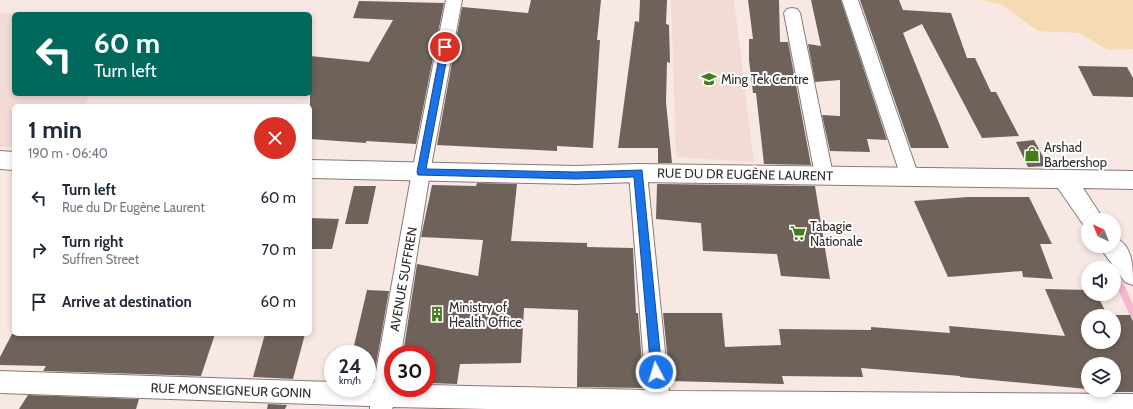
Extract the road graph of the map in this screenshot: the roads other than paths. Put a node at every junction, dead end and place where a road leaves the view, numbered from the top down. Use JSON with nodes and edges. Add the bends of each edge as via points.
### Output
{"nodes":[{"id":1,"x":454,"y":0,"type":"edge"},
{"id":2,"x":850,"y":0,"type":"edge"},
{"id":3,"x":792,"y":13,"type":"dead end"},
{"id":4,"x":0,"y":160,"type":"edge"},
{"id":5,"x":12,"y":161,"type":"edge"},
{"id":6,"x":312,"y":169,"type":"edge"},
{"id":7,"x":421,"y":172,"type":"junction"},
{"id":8,"x":638,"y":173,"type":"junction"},
{"id":9,"x":824,"y":175,"type":"junction"},
{"id":10,"x":910,"y":177,"type":"junction"},
{"id":11,"x":1064,"y":178,"type":"junction"},
{"id":12,"x":1133,"y":180,"type":"edge"},
{"id":13,"x":1088,"y":213,"type":"edge"},
{"id":14,"x":1117,"y":253,"type":"edge"},
{"id":15,"x":1133,"y":274,"type":"edge"},
{"id":16,"x":0,"y":382,"type":"edge"},
{"id":17,"x":382,"y":402,"type":"edge"},
{"id":18,"x":1133,"y":405,"type":"edge"},
{"id":19,"x":659,"y":406,"type":"edge"}],
"edges":[{"from":1,"to":7,"type":"street","name":"AVENUE SUFFREN"},
{"from":2,"to":10,"type":"street"},
{"from":3,"to":9,"type":"street"},
{"from":4,"to":5,"type":"street"},
{"from":6,"to":7,"type":"street","name":"RUE DU DR EUGÈNE LAURENT"},
{"from":7,"to":8,"type":"street","name":"RUE DU DR EUGÈNE LAURENT","via":[[576,175]]},
{"from":7,"to":17,"type":"street","name":"AVENUE SUFFREN"},
{"from":8,"to":9,"type":"street","name":"RUE DU DR EUGÈNE LAURENT"},
{"from":8,"to":19,"type":"street"},
{"from":9,"to":10,"type":"street","name":"RUE DU DR EUGÈNE LAURENT"},
{"from":10,"to":11,"type":"street","name":"RUE DU DR EUGÈNE LAURENT"},
{"from":11,"to":12,"type":"street","name":"RUE DU DR EUGÈNE LAURENT"},
{"from":11,"to":13,"type":"street"},
{"from":14,"to":15,"type":"street"},
{"from":16,"to":17,"type":"street","name":"RUE MONSEIGNEUR GONIN"},
{"from":17,"to":19,"type":"street","name":"RUE MONSEIGNEUR GONIN"},
{"from":18,"to":19,"type":"street","name":"RUE MONSEIGNEUR GONIN"}]}
